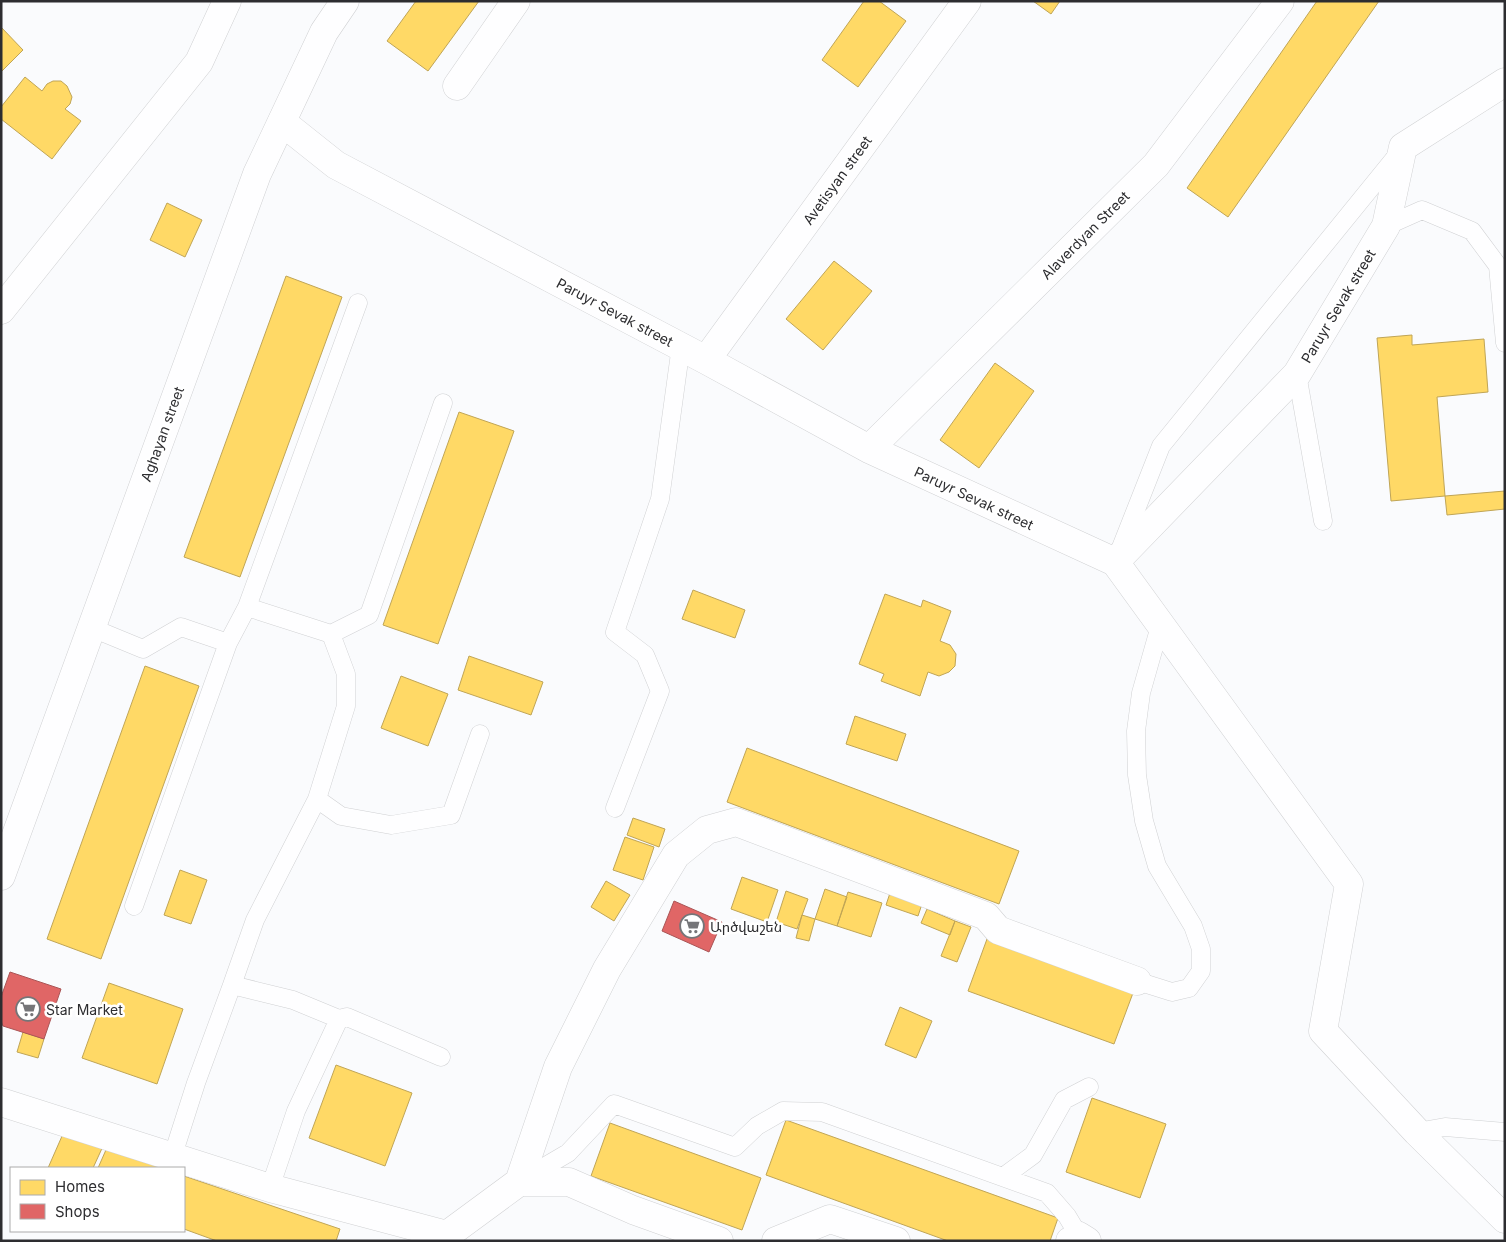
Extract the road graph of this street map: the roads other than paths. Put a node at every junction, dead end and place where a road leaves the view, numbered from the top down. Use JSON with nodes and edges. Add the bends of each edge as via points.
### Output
{"nodes":[{"id":1,"x":227,"y":1,"type":"edge"},
{"id":2,"x":345,"y":1,"type":"edge"},
{"id":3,"x":516,"y":1,"type":"edge"},
{"id":4,"x":967,"y":1,"type":"edge"},
{"id":5,"x":1280,"y":1,"type":"edge"},
{"id":6,"x":1505,"y":82,"type":"edge"},
{"id":7,"x":457,"y":86,"type":"dead end"},
{"id":8,"x":282,"y":122,"type":"junction"},
{"id":9,"x":1403,"y":147,"type":"junction"},
{"id":10,"x":1386,"y":226,"type":"junction"},
{"id":11,"x":10,"y":290,"type":"edge"},
{"id":12,"x":358,"y":303,"type":"dead end"},
{"id":13,"x":1,"y":310,"type":"edge"},
{"id":14,"x":1505,"y":343,"type":"edge"},
{"id":15,"x":681,"y":346,"type":"junction"},
{"id":16,"x":706,"y":360,"type":"junction"},
{"id":17,"x":1298,"y":374,"type":"junction"},
{"id":18,"x":444,"y":403,"type":"dead end"},
{"id":19,"x":868,"y":449,"type":"junction"},
{"id":20,"x":1323,"y":521,"type":"dead end"},
{"id":21,"x":1115,"y":562,"type":"junction"},
{"id":22,"x":247,"y":607,"type":"junction"},
{"id":23,"x":1160,"y":626,"type":"junction"},
{"id":24,"x":92,"y":628,"type":"junction"},
{"id":25,"x":331,"y":634,"type":"junction"},
{"id":26,"x":228,"y":643,"type":"junction"},
{"id":27,"x":480,"y":734,"type":"dead end"},
{"id":28,"x":316,"y":799,"type":"junction"},
{"id":29,"x":615,"y":808,"type":"dead end"},
{"id":30,"x":1,"y":876,"type":"edge"},
{"id":31,"x":134,"y":906,"type":"dead end"},
{"id":32,"x":1137,"y":981,"type":"joint"},
{"id":33,"x":232,"y":985,"type":"junction"},
{"id":34,"x":340,"y":1019,"type":"junction"},
{"id":35,"x":441,"y":1057,"type":"dead end"},
{"id":36,"x":1089,"y":1087,"type":"dead end"},
{"id":37,"x":1,"y":1102,"type":"edge"},
{"id":38,"x":1417,"y":1132,"type":"junction"},
{"id":39,"x":1505,"y":1132,"type":"edge"},
{"id":40,"x":172,"y":1158,"type":"junction"},
{"id":41,"x":1003,"y":1177,"type":"junction"},
{"id":42,"x":519,"y":1182,"type":"junction"},
{"id":43,"x":270,"y":1188,"type":"junction"},
{"id":44,"x":1505,"y":1219,"type":"edge"},
{"id":45,"x":415,"y":1234,"type":"edge"},
{"id":46,"x":1079,"y":1239,"type":"edge"},
{"id":47,"x":719,"y":1241,"type":"edge"},
{"id":48,"x":776,"y":1241,"type":"edge"},
{"id":49,"x":896,"y":1241,"type":"edge"}],
"edges":[{"from":1,"to":11,"type":"street","via":[[199,62]]},
{"from":2,"to":8,"type":"street","name":"Aghayan street","via":[[324,32]]},
{"from":3,"to":7,"type":"street"},
{"from":4,"to":16,"type":"street","name":"Avetisyan street"},
{"from":5,"to":19,"type":"street","name":"Alaverdyan Street","via":[[1156,166]]},
{"from":6,"to":9,"type":"street"},
{"from":8,"to":15,"type":"street","name":"Paruyr Sevak street","via":[[336,165]]},
{"from":8,"to":24,"type":"street","name":"Aghayan street","via":[[257,174]]},
{"from":9,"to":10,"type":"street","name":"Paruyr Sevak street"},
{"from":9,"to":21,"type":"lane","via":[[1161,446]]},
{"from":10,"to":14,"type":"lane","via":[[1422,210],[1472,231],[1498,266]]},
{"from":10,"to":17,"type":"street","name":"Paruyr Sevak street"},
{"from":11,"to":13,"type":"street"},
{"from":12,"to":22,"type":"lane"},
{"from":15,"to":16,"type":"street","name":"Paruyr Sevak street"},
{"from":15,"to":29,"type":"lane","via":[[660,499],[615,632],[645,655],[660,691]]},
{"from":16,"to":19,"type":"street","name":"Paruyr Sevak street"},
{"from":17,"to":20,"type":"lane"},
{"from":17,"to":21,"type":"street","name":"Paruyr Sevak street"},
{"from":18,"to":25,"type":"lane","via":[[369,615]]},
{"from":19,"to":21,"type":"street","name":"Paruyr Sevak street"},
{"from":21,"to":23,"type":"street"},
{"from":22,"to":25,"type":"lane"},
{"from":22,"to":26,"type":"lane"},
{"from":23,"to":32,"type":"lane","via":[[1141,693],[1136,731],[1137,775],[1144,821],[1157,866],[1193,926],[1201,948],[1201,971],[1189,988],[1172,992]]},
{"from":23,"to":38,"type":"street","via":[[1349,884],[1323,1031]]},
{"from":24,"to":26,"type":"lane","via":[[143,649],[181,627]]},
{"from":24,"to":30,"type":"street","name":"Aghayan street"},
{"from":25,"to":28,"type":"lane","via":[[346,674],[346,706]]},
{"from":26,"to":31,"type":"lane"},
{"from":27,"to":28,"type":"lane","via":[[451,815],[390,825],[341,816]]},
{"from":28,"to":33,"type":"lane","via":[[255,920]]},
{"from":32,"to":42,"type":"street","via":[[998,930],[986,916],[736,822],[707,830],[676,855],[607,969],[558,1067]]},
{"from":33,"to":34,"type":"lane","via":[[293,1000]]},
{"from":33,"to":40,"type":"lane"},
{"from":34,"to":35,"type":"lane","via":[[347,1017]]},
{"from":34,"to":43,"type":"lane","via":[[296,1111]]},
{"from":36,"to":41,"type":"lane","via":[[1064,1100],[1033,1155]]},
{"from":37,"to":40,"type":"street"},
{"from":38,"to":39,"type":"lane","via":[[1445,1127]]},
{"from":38,"to":44,"type":"street"},
{"from":40,"to":43,"type":"street"},
{"from":41,"to":42,"type":"lane","via":[[822,1112],[783,1111],[757,1126],[735,1148],[614,1104],[568,1153]]},
{"from":41,"to":46,"type":"lane","via":[[1046,1193],[1067,1216]]},
{"from":42,"to":45,"type":"street","via":[[447,1235]]},
{"from":42,"to":47,"type":"street","via":[[569,1182],[633,1210]]},
{"from":43,"to":45,"type":"street"},
{"from":48,"to":49,"type":"street","via":[[830,1219]]}]}
